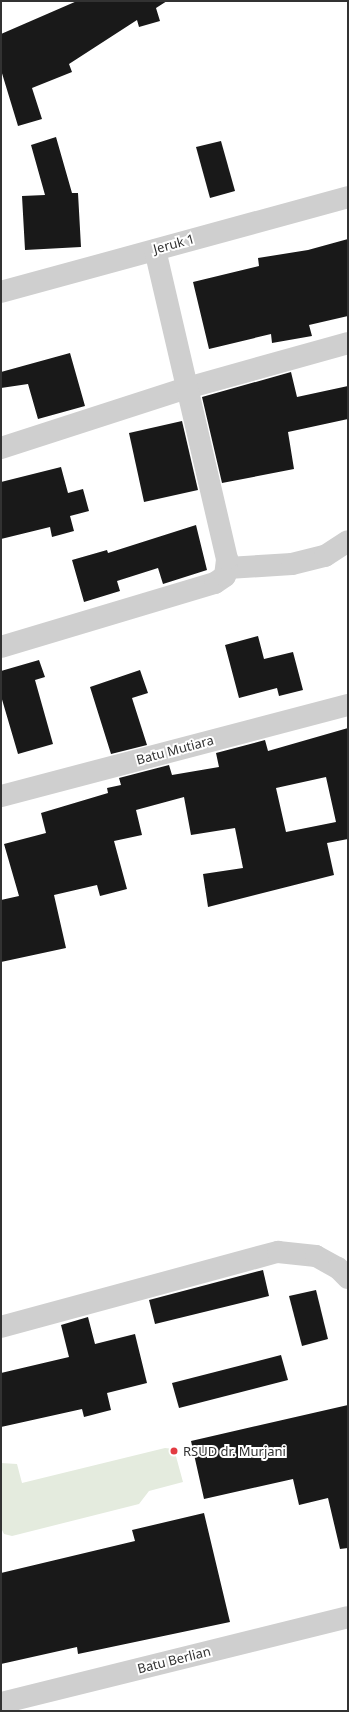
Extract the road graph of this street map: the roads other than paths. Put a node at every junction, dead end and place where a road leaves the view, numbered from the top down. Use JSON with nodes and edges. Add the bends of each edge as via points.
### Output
{"nodes":[{"id":1,"x":348,"y":197,"type":"edge"},
{"id":2,"x":155,"y":250,"type":"junction"},
{"id":3,"x":1,"y":292,"type":"edge"},
{"id":4,"x":348,"y":343,"type":"edge"},
{"id":5,"x":187,"y":388,"type":"junction"},
{"id":6,"x":1,"y":448,"type":"edge"},
{"id":7,"x":348,"y":541,"type":"edge"},
{"id":8,"x":228,"y":568,"type":"junction"},
{"id":9,"x":1,"y":647,"type":"edge"},
{"id":10,"x":348,"y":705,"type":"edge"},
{"id":11,"x":1,"y":796,"type":"edge"},
{"id":12,"x":348,"y":1278,"type":"edge"},
{"id":13,"x":1,"y":1327,"type":"edge"},
{"id":14,"x":348,"y":1617,"type":"edge"},
{"id":15,"x":1,"y":1703,"type":"edge"}],
"edges":[{"from":1,"to":2,"type":"street","name":"Jeruk 1"},
{"from":2,"to":3,"type":"street","name":"Jeruk 1"},
{"from":2,"to":5,"type":"street"},
{"from":4,"to":5,"type":"street"},
{"from":5,"to":6,"type":"street"},
{"from":5,"to":8,"type":"street"},
{"from":7,"to":8,"type":"street","via":[[325,556],[292,564]]},
{"from":8,"to":9,"type":"street","via":[[225,576],[215,583]]},
{"from":10,"to":11,"type":"street","name":"Batu Mutiara"},
{"from":12,"to":13,"type":"street","via":[[338,1268],[316,1256],[278,1252]]},
{"from":14,"to":15,"type":"street","name":"Batu Berlian"}]}
